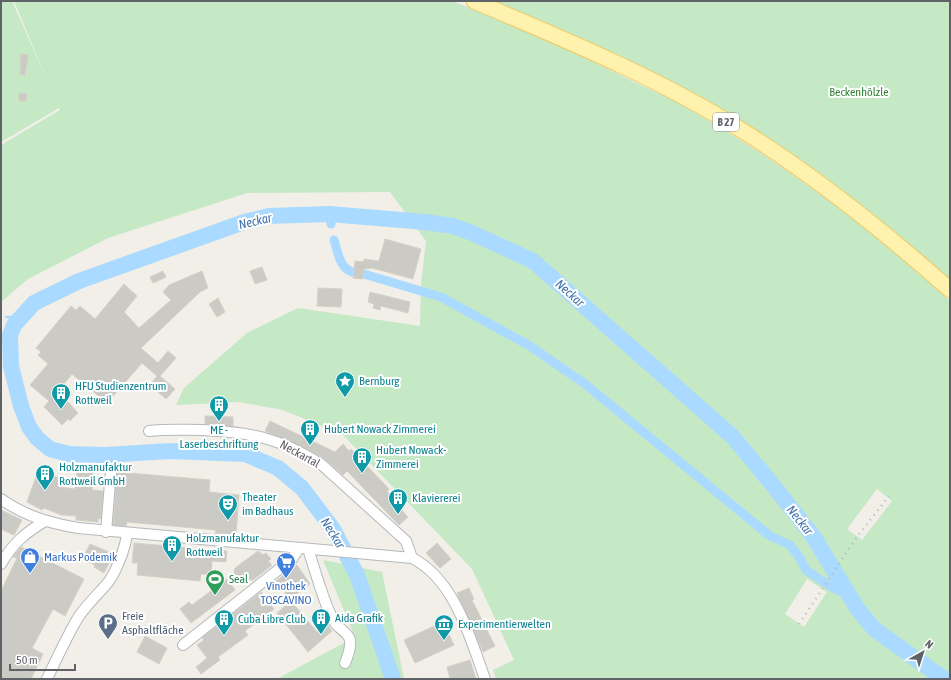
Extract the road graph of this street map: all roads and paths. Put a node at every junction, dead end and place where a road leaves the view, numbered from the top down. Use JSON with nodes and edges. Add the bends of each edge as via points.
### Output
{"nodes":[{"id":1,"x":474,"y":1,"type":"edge"},
{"id":2,"x":950,"y":290,"type":"edge"},
{"id":3,"x":149,"y":431,"type":"dead end"},
{"id":4,"x":111,"y":471,"type":"dead end"},
{"id":5,"x":1,"y":499,"type":"edge"},
{"id":6,"x":45,"y":522,"type":"junction"},
{"id":7,"x":106,"y":532,"type":"junction"},
{"id":8,"x":127,"y":533,"type":"junction"},
{"id":9,"x":308,"y":549,"type":"junction"},
{"id":10,"x":412,"y":558,"type":"junction"},
{"id":11,"x":1,"y":564,"type":"edge"},
{"id":12,"x":183,"y":646,"type":"dead end"},
{"id":13,"x":345,"y":663,"type":"dead end"},
{"id":14,"x":47,"y":679,"type":"edge"},
{"id":15,"x":485,"y":679,"type":"edge"}],
"edges":[{"from":1,"to":2,"type":"main road","number":"B 27","via":[[609,60],[745,133],[850,206]]},
{"from":3,"to":10,"type":"street","name":"Neckartal","via":[[244,433],[274,440],[306,455],[321,464],[406,541]]},
{"from":4,"to":7,"type":"street"},
{"from":5,"to":6,"type":"street","via":[[27,515]]},
{"from":6,"to":7,"type":"street"},
{"from":6,"to":11,"type":"street","via":[[14,543]]},
{"from":7,"to":8,"type":"street"},
{"from":8,"to":9,"type":"street"},
{"from":8,"to":14,"type":"street","via":[[125,546],[113,574],[79,617]]},
{"from":9,"to":10,"type":"street"},
{"from":9,"to":12,"type":"street"},
{"from":9,"to":13,"type":"street","via":[[330,612],[336,624],[350,638]]},
{"from":10,"to":15,"type":"street","via":[[430,569],[446,589],[474,648]]}]}
